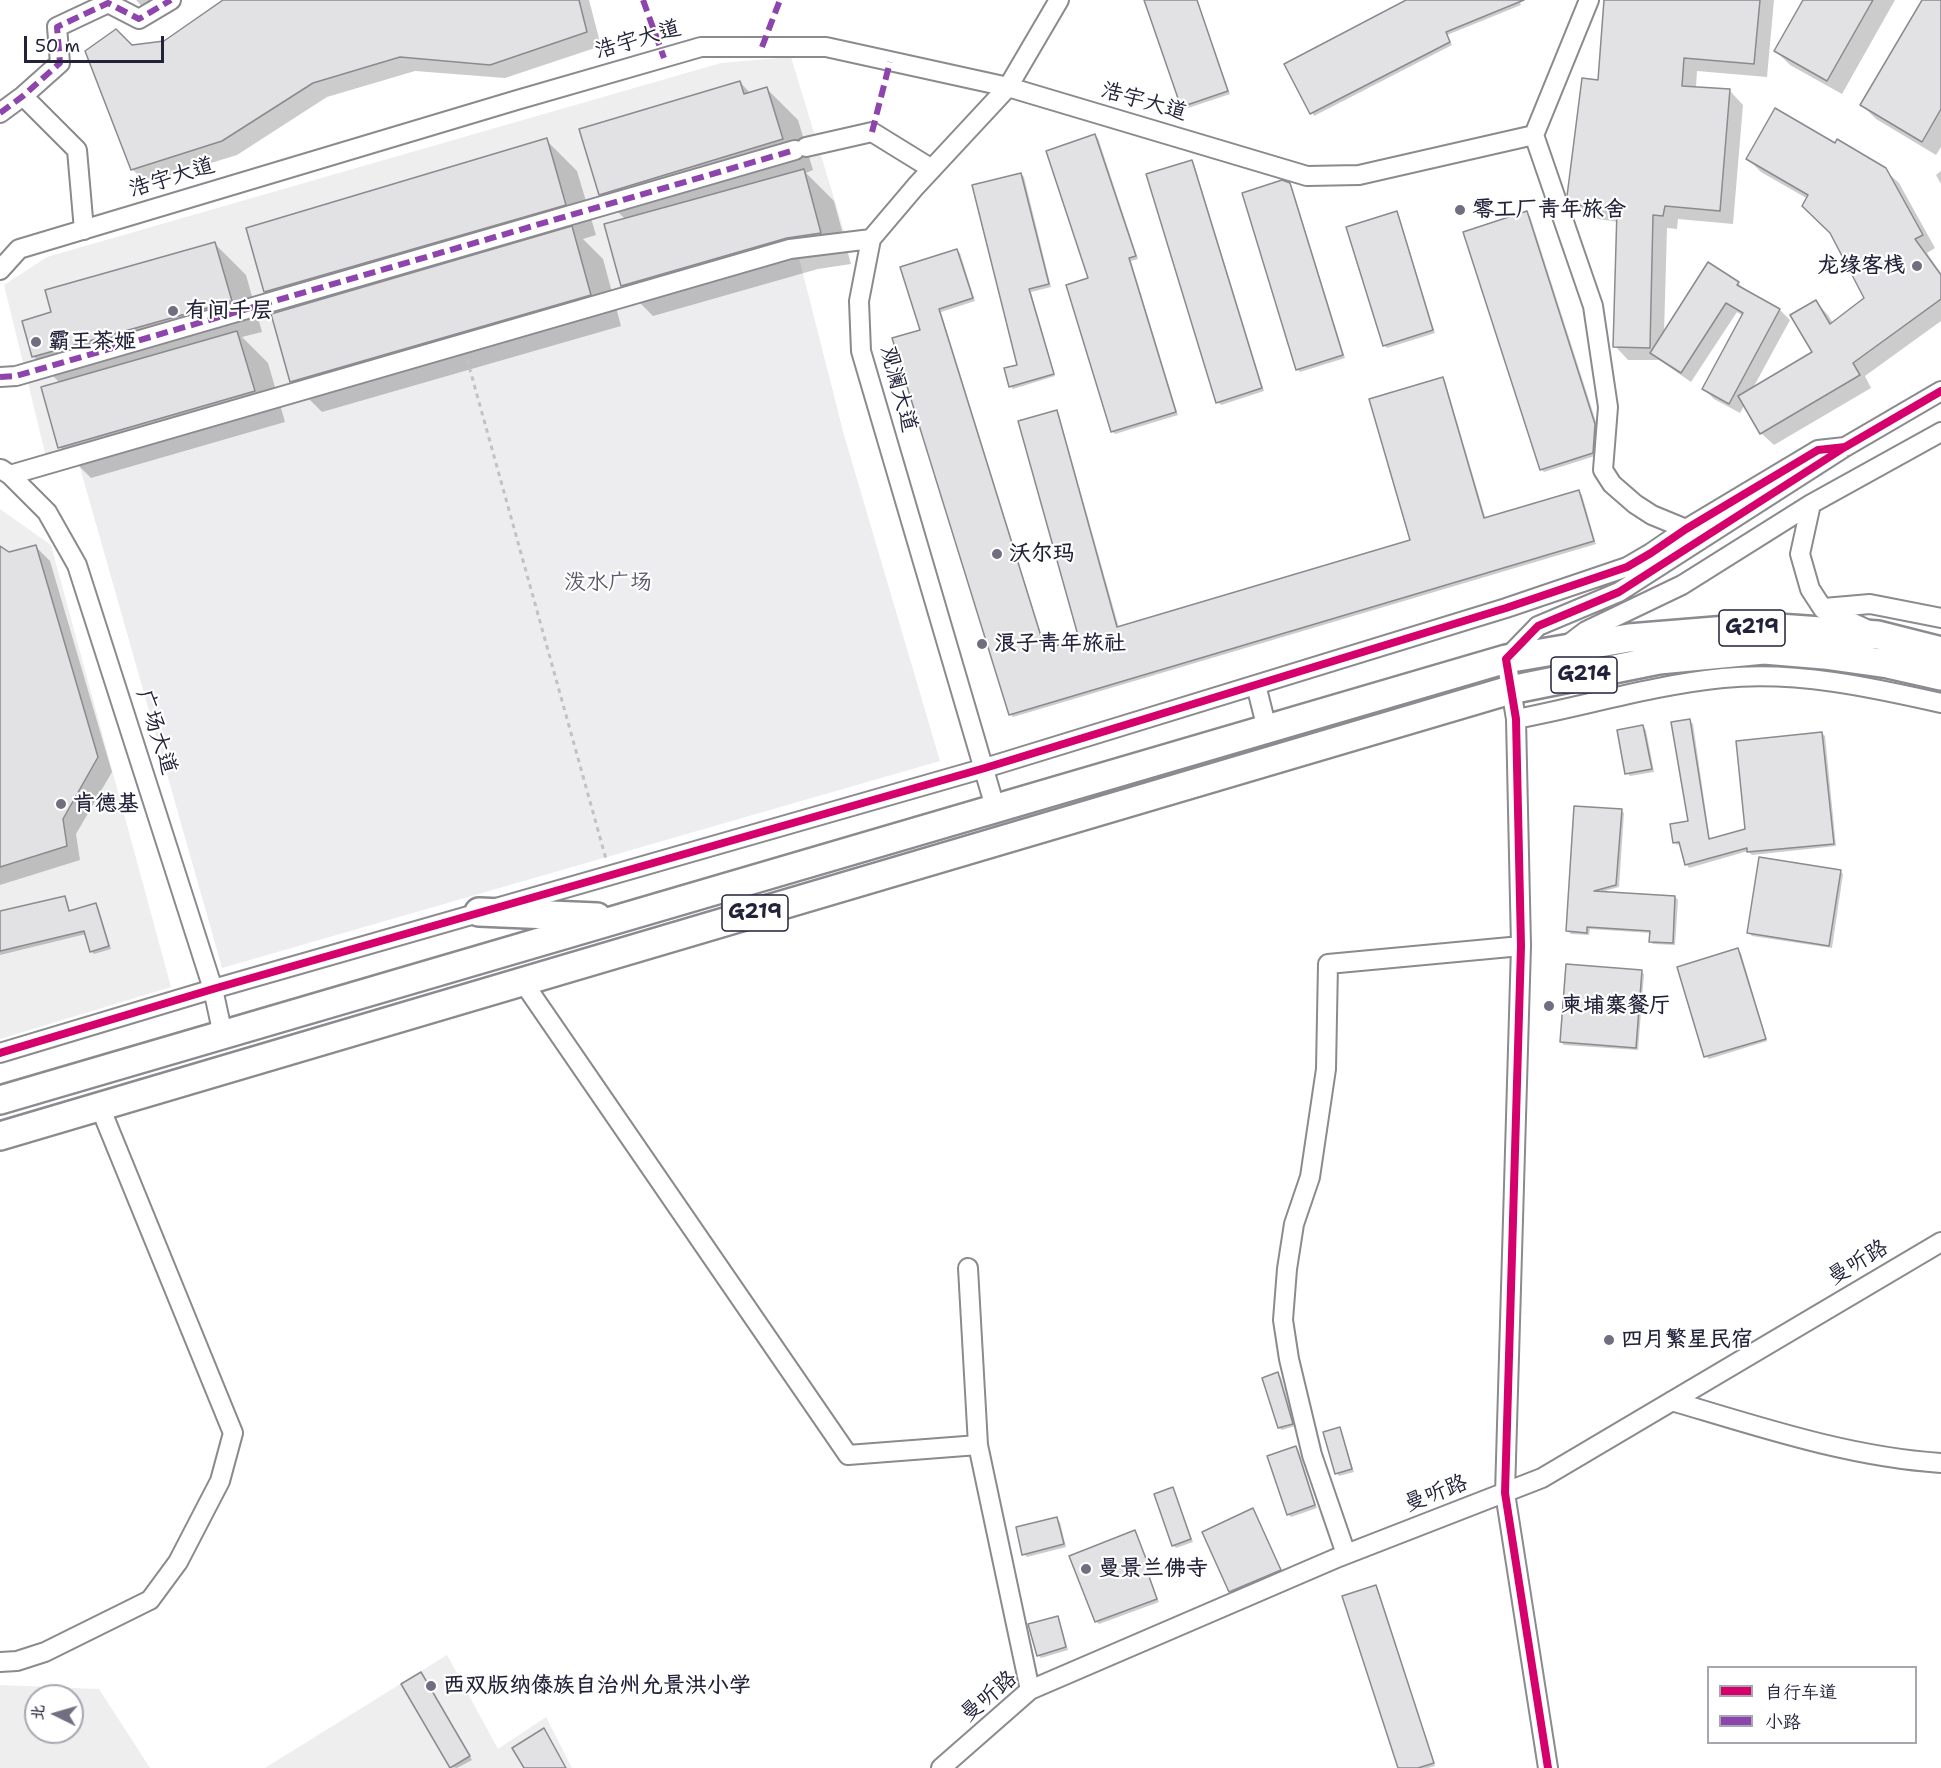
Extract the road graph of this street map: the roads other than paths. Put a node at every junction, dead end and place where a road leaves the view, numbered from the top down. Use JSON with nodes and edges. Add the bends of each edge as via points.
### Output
{"nodes":[{"id":1,"x":171,"y":0,"type":"edge"},
{"id":2,"x":1059,"y":0,"type":"edge"},
{"id":3,"x":1589,"y":0,"type":"edge"},
{"id":4,"x":1008,"y":87,"type":"junction"},
{"id":5,"x":23,"y":96,"type":"junction"},
{"id":6,"x":0,"y":113,"type":"edge"},
{"id":7,"x":1534,"y":135,"type":"junction"},
{"id":8,"x":932,"y":169,"type":"junction"},
{"id":9,"x":84,"y":230,"type":"junction"},
{"id":10,"x":872,"y":239,"type":"junction"},
{"id":11,"x":0,"y":270,"type":"edge"},
{"id":12,"x":0,"y":377,"type":"edge"},
{"id":13,"x":1941,"y":391,"type":"edge"},
{"id":14,"x":1941,"y":432,"type":"edge"},
{"id":15,"x":1845,"y":447,"type":"junction"},
{"id":16,"x":5,"y":472,"type":"edge"},
{"id":17,"x":1811,"y":504,"type":"junction"},
{"id":18,"x":1686,"y":529,"type":"junction"},
{"id":19,"x":1823,"y":609,"type":"junction"},
{"id":20,"x":1941,"y":618,"type":"edge"},
{"id":21,"x":1878,"y":635,"type":"junction"},
{"id":22,"x":1561,"y":650,"type":"junction"},
{"id":23,"x":1941,"y":651,"type":"edge"},
{"id":24,"x":1506,"y":659,"type":"junction"},
{"id":25,"x":1659,"y":660,"type":"joint"},
{"id":26,"x":1941,"y":676,"type":"edge"},
{"id":27,"x":1256,"y":685,"type":"junction"},
{"id":28,"x":1510,"y":690,"type":"junction"},
{"id":29,"x":1941,"y":703,"type":"edge"},
{"id":30,"x":1516,"y":719,"type":"junction"},
{"id":31,"x":1267,"y":729,"type":"junction"},
{"id":32,"x":985,"y":768,"type":"junction"},
{"id":33,"x":995,"y":807,"type":"junction"},
{"id":34,"x":479,"y":912,"type":"junction"},
{"id":35,"x":620,"y":918,"type":"junction"},
{"id":36,"x":1521,"y":946,"type":"junction"},
{"id":37,"x":523,"y":982,"type":"junction"},
{"id":38,"x":213,"y":988,"type":"junction"},
{"id":39,"x":223,"y":1035,"type":"junction"},
{"id":40,"x":0,"y":1053,"type":"edge"},
{"id":41,"x":233,"y":1068,"type":"junction"},
{"id":42,"x":0,"y":1100,"type":"edge"},
{"id":43,"x":100,"y":1107,"type":"junction"},
{"id":44,"x":0,"y":1136,"type":"edge"},
{"id":45,"x":1941,"y":1242,"type":"edge"},
{"id":46,"x":968,"y":1268,"type":"dead end"},
{"id":47,"x":1672,"y":1401,"type":"junction"},
{"id":48,"x":978,"y":1445,"type":"junction"},
{"id":49,"x":1941,"y":1463,"type":"edge"},
{"id":50,"x":1504,"y":1493,"type":"junction"},
{"id":51,"x":1346,"y":1554,"type":"junction"},
{"id":52,"x":0,"y":1662,"type":"edge"},
{"id":53,"x":1030,"y":1690,"type":"junction"},
{"id":54,"x":942,"y":1768,"type":"edge"},
{"id":55,"x":1548,"y":1768,"type":"edge"}],
"edges":[{"from":1,"to":5,"type":"street","via":[[139,19],[108,3],[57,27],[60,63]]},
{"from":2,"to":4,"type":"street","name":"观澜大道"},
{"from":3,"to":7,"type":"street"},
{"from":4,"to":7,"type":"street","name":"浩宇大道","via":[[1307,176],[1359,175]]},
{"from":4,"to":8,"type":"street","name":"观澜大道"},
{"from":4,"to":9,"type":"street","name":"浩宇大道","via":[[826,47],[701,47]]},
{"from":5,"to":6,"type":"street"},
{"from":5,"to":9,"type":"street","via":[[76,150]]},
{"from":7,"to":18,"type":"street","via":[[1593,306],[1608,407],[1603,470],[1612,484],[1635,504]]},
{"from":8,"to":10,"type":"street","name":"观澜大道"},
{"from":8,"to":12,"type":"street","via":[[872,132],[800,149],[16,376]]},
{"from":9,"to":11,"type":"street","name":"浩宇大道","via":[[19,249]]},
{"from":10,"to":16,"type":"street","via":[[790,249]]},
{"from":10,"to":32,"type":"street","name":"观澜大道","via":[[859,301],[861,351]]},
{"from":13,"to":15,"type":"street"},
{"from":14,"to":17,"type":"street"},
{"from":15,"to":18,"type":"street","via":[[1818,450]]},
{"from":15,"to":24,"type":"street","via":[[1619,592],[1538,626]]},
{"from":16,"to":38,"type":"street","name":"广场大道","via":[[47,512],[77,565]]},
{"from":17,"to":19,"type":"street","via":[[1800,554],[1810,589]]},
{"from":17,"to":22,"type":"street","via":[[1682,585],[1586,631]]},
{"from":18,"to":27,"type":"street","via":[[1627,567]]},
{"from":19,"to":20,"type":"street","via":[[1870,604]]},
{"from":19,"to":21,"type":"street"},
{"from":21,"to":22,"type":"highway","number":"G219","via":[[1764,627],[1629,638]]},
{"from":21,"to":23,"type":"highway","number":"G219"},
{"from":22,"to":24,"type":"highway","number":"G214"},
{"from":24,"to":28,"type":"street"},
{"from":24,"to":31,"type":"highway","number":"G219"},
{"from":25,"to":26,"type":"highway","number":"G219","via":[[1764,650],[1867,661]]},
{"from":25,"to":28,"type":"highway","number":"G214"},
{"from":27,"to":31,"type":"street"},
{"from":27,"to":32,"type":"street"},
{"from":28,"to":30,"type":"street"},
{"from":28,"to":37,"type":"highway","number":"G219"},
{"from":29,"to":30,"type":"street","via":[[1857,685],[1785,677],[1724,678],[1662,687]]},
{"from":30,"to":36,"type":"street"},
{"from":31,"to":33,"type":"highway","number":"G219"},
{"from":32,"to":33,"type":"street","name":"观澜大道"},
{"from":32,"to":34,"type":"street"},
{"from":33,"to":35,"type":"highway","number":"G219"},
{"from":34,"to":35,"type":"highway"},
{"from":34,"to":38,"type":"street"},
{"from":35,"to":39,"type":"highway","number":"G219"},
{"from":36,"to":50,"type":"street"},
{"from":36,"to":51,"type":"street","via":[[1328,964],[1325,1080],[1310,1177],[1294,1224],[1283,1320],[1312,1455]]},
{"from":37,"to":41,"type":"highway","number":"G219"},
{"from":37,"to":48,"type":"street","via":[[848,1455]]},
{"from":38,"to":39,"type":"street","name":"广场大道"},
{"from":38,"to":40,"type":"street"},
{"from":39,"to":41,"type":"highway"},
{"from":39,"to":42,"type":"highway","number":"G219"},
{"from":41,"to":43,"type":"highway","number":"G219"},
{"from":43,"to":44,"type":"highway","number":"G219"},
{"from":43,"to":52,"type":"street","via":[[233,1432],[220,1481],[178,1562],[150,1600],[45,1652]]},
{"from":45,"to":47,"type":"street","name":"曼听路"},
{"from":46,"to":48,"type":"street"},
{"from":47,"to":49,"type":"street","via":[[1785,1435],[1906,1461]]},
{"from":47,"to":50,"type":"street","name":"曼听路","via":[[1542,1478]]},
{"from":48,"to":53,"type":"street"},
{"from":50,"to":51,"type":"street","name":"曼听路"},
{"from":50,"to":55,"type":"street"},
{"from":51,"to":53,"type":"street","name":"曼听路"},
{"from":53,"to":54,"type":"street","name":"曼听路"}]}
